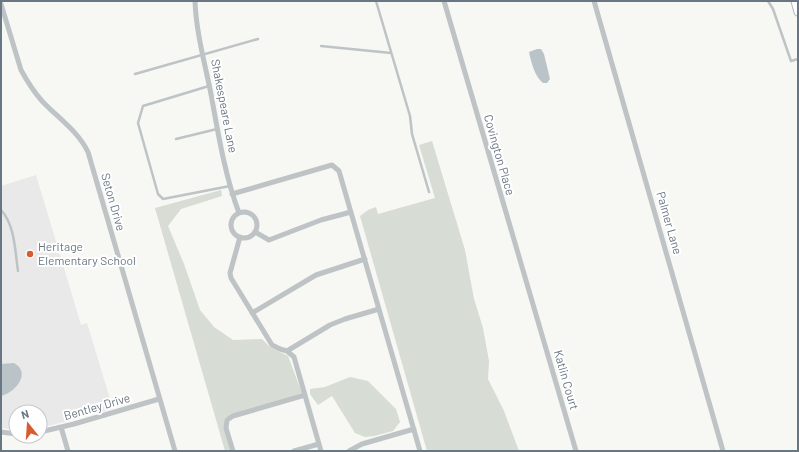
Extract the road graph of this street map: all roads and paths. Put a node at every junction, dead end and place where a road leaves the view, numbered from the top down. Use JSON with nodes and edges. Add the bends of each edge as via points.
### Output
{"nodes":[{"id":1,"x":195,"y":1,"type":"edge"},
{"id":2,"x":376,"y":1,"type":"edge"},
{"id":3,"x":444,"y":1,"type":"edge"},
{"id":4,"x":594,"y":1,"type":"edge"},
{"id":5,"x":768,"y":1,"type":"edge"},
{"id":6,"x":795,"y":1,"type":"edge"},
{"id":7,"x":1,"y":4,"type":"edge"},
{"id":8,"x":798,"y":12,"type":"edge"},
{"id":9,"x":258,"y":39,"type":"dead end"},
{"id":10,"x":321,"y":46,"type":"dead end"},
{"id":11,"x":391,"y":53,"type":"junction"},
{"id":12,"x":203,"y":54,"type":"junction"},
{"id":13,"x":798,"y":59,"type":"edge"},
{"id":14,"x":135,"y":74,"type":"dead end"},
{"id":15,"x":209,"y":86,"type":"junction"},
{"id":16,"x":218,"y":129,"type":"junction"},
{"id":17,"x":176,"y":139,"type":"dead end"},
{"id":18,"x":230,"y":186,"type":"junction"},
{"id":19,"x":429,"y":192,"type":"dead end"},
{"id":20,"x":232,"y":194,"type":"junction"},
{"id":21,"x":1,"y":210,"type":"edge"},
{"id":22,"x":351,"y":212,"type":"junction"},
{"id":23,"x":239,"y":213,"type":"junction"},
{"id":24,"x":254,"y":232,"type":"junction"},
{"id":25,"x":240,"y":238,"type":"junction"},
{"id":26,"x":365,"y":259,"type":"junction"},
{"id":27,"x":18,"y":271,"type":"dead end"},
{"id":28,"x":379,"y":309,"type":"junction"},
{"id":29,"x":252,"y":313,"type":"junction"},
{"id":30,"x":536,"y":315,"type":"joint"},
{"id":31,"x":287,"y":351,"type":"junction"},
{"id":32,"x":305,"y":395,"type":"junction"},
{"id":33,"x":159,"y":399,"type":"junction"},
{"id":34,"x":61,"y":428,"type":"junction"},
{"id":35,"x":414,"y":429,"type":"junction"},
{"id":36,"x":48,"y":430,"type":"edge"},
{"id":37,"x":319,"y":444,"type":"junction"},
{"id":38,"x":68,"y":451,"type":"edge"},
{"id":39,"x":175,"y":451,"type":"edge"},
{"id":40,"x":233,"y":451,"type":"edge"},
{"id":41,"x":294,"y":451,"type":"edge"},
{"id":42,"x":321,"y":451,"type":"edge"},
{"id":43,"x":349,"y":451,"type":"edge"},
{"id":44,"x":420,"y":451,"type":"edge"},
{"id":45,"x":576,"y":451,"type":"edge"},
{"id":46,"x":723,"y":451,"type":"edge"}],
"edges":[{"from":1,"to":12,"type":"street","name":"Shakespeare Lane"},
{"from":2,"to":11,"type":"lane"},
{"from":3,"to":30,"type":"street","name":"Covington Place"},
{"from":4,"to":46,"type":"street","name":"Palmer Lane"},
{"from":5,"to":13,"type":"lane","via":[[791,61]]},
{"from":6,"to":8,"type":"street"},
{"from":7,"to":33,"type":"street","name":"Seton Drive","via":[[21,70],[31,87],[75,132],[88,152]]},
{"from":9,"to":12,"type":"lane"},
{"from":10,"to":11,"type":"lane"},
{"from":11,"to":19,"type":"lane"},
{"from":12,"to":14,"type":"lane"},
{"from":12,"to":15,"type":"street","name":"Shakespeare Lane"},
{"from":15,"to":16,"type":"street","name":"Shakespeare Lane"},
{"from":15,"to":18,"type":"lane","via":[[143,106],[138,123],[158,194],[163,199]]},
{"from":16,"to":17,"type":"lane"},
{"from":16,"to":18,"type":"street","name":"Shakespeare Lane"},
{"from":18,"to":20,"type":"street","name":"Shakespeare Lane"},
{"from":20,"to":22,"type":"street","via":[[332,165],[339,171]]},
{"from":20,"to":23,"type":"street","name":"Shakespeare Lane"},
{"from":21,"to":27,"type":"lane","via":[[12,230]]},
{"from":22,"to":24,"type":"street","via":[[321,220],[269,240]]},
{"from":22,"to":26,"type":"street"},
{"from":23,"to":24,"type":"street","via":[[253,216],[256,225]]},
{"from":23,"to":25,"type":"street","via":[[232,219],[231,226]]},
{"from":24,"to":25,"type":"street","via":[[248,237]]},
{"from":25,"to":29,"type":"street","via":[[230,273]]},
{"from":26,"to":28,"type":"street"},
{"from":26,"to":29,"type":"street","via":[[316,275]]},
{"from":28,"to":31,"type":"street","via":[[330,325]]},
{"from":28,"to":35,"type":"street"},
{"from":29,"to":31,"type":"street","via":[[272,345]]},
{"from":30,"to":45,"type":"street","name":"Katlin Court"},
{"from":31,"to":32,"type":"street","via":[[294,357]]},
{"from":32,"to":37,"type":"street"},
{"from":32,"to":40,"type":"street","via":[[227,420],[226,428]]},
{"from":33,"to":34,"type":"street","name":"Bentley Drive"},
{"from":33,"to":39,"type":"street","name":"Seton Drive"},
{"from":34,"to":36,"type":"street","name":"Bentley Drive"},
{"from":34,"to":38,"type":"street"},
{"from":35,"to":43,"type":"street","via":[[362,444]]},
{"from":35,"to":44,"type":"street"},
{"from":37,"to":41,"type":"street"},
{"from":37,"to":42,"type":"street"}]}
